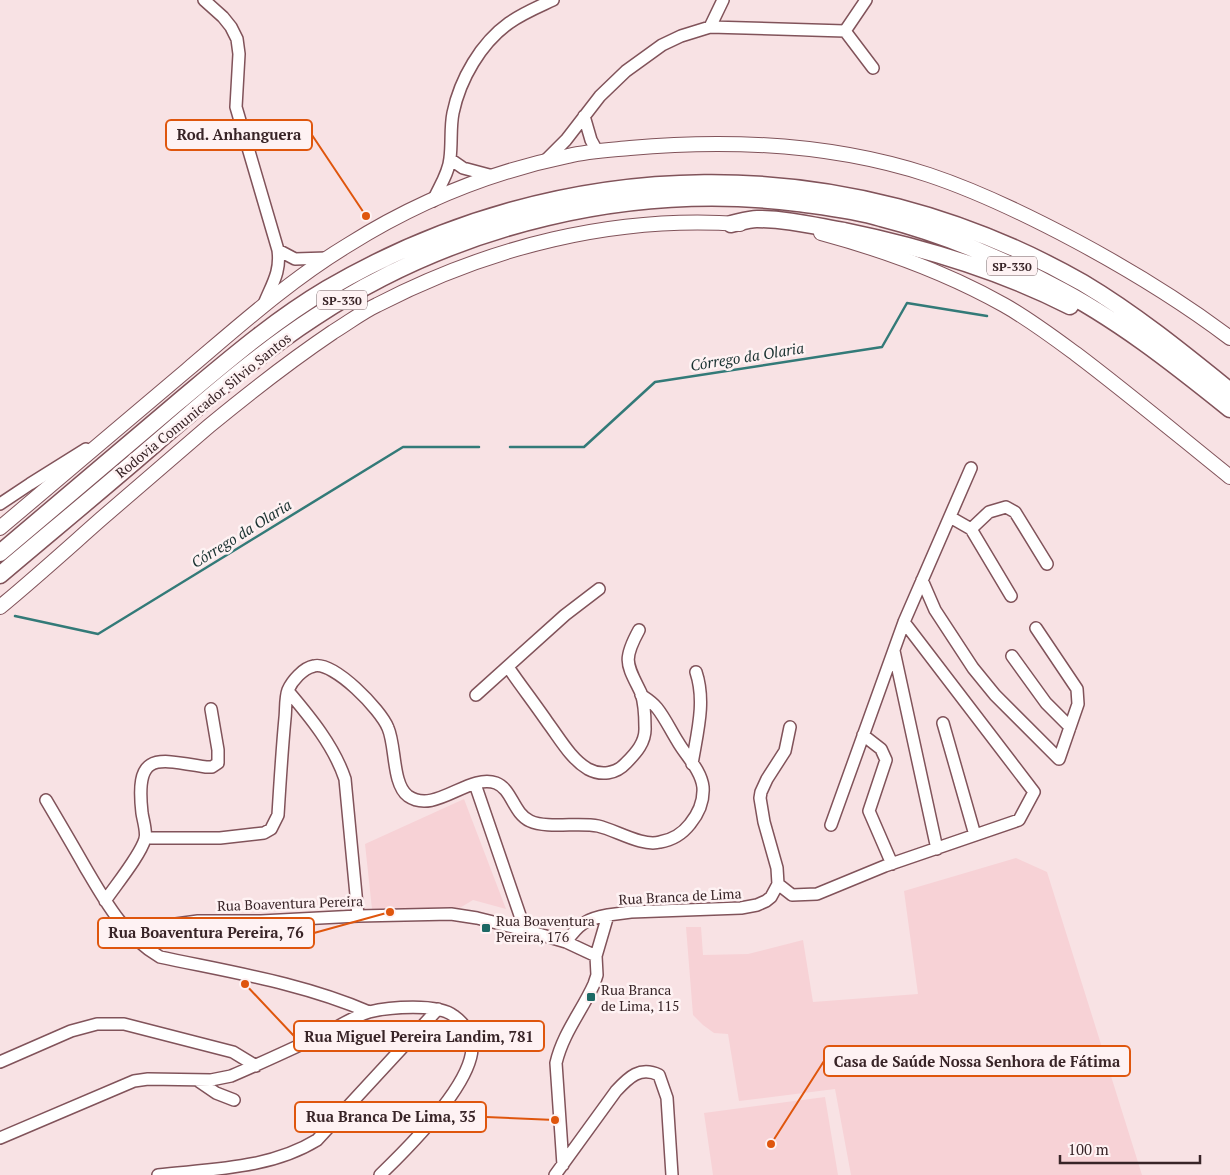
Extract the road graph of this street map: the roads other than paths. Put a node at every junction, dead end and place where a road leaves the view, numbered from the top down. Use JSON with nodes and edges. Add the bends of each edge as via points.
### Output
{"nodes":[{"id":1,"x":204,"y":0,"type":"edge"},
{"id":2,"x":553,"y":0,"type":"edge"},
{"id":3,"x":723,"y":0,"type":"edge"},
{"id":4,"x":866,"y":0,"type":"edge"},
{"id":5,"x":710,"y":27,"type":"junction"},
{"id":6,"x":845,"y":31,"type":"junction"},
{"id":7,"x":873,"y":68,"type":"dead end"},
{"id":8,"x":584,"y":116,"type":"junction"},
{"id":9,"x":597,"y":151,"type":"junction"},
{"id":10,"x":450,"y":159,"type":"junction"},
{"id":11,"x":545,"y":161,"type":"junction"},
{"id":12,"x":493,"y":176,"type":"junction"},
{"id":13,"x":432,"y":201,"type":"junction"},
{"id":14,"x":731,"y":224,"type":"junction"},
{"id":15,"x":278,"y":250,"type":"junction"},
{"id":16,"x":327,"y":258,"type":"junction"},
{"id":17,"x":264,"y":304,"type":"junction"},
{"id":18,"x":1113,"y":321,"type":"junction"},
{"id":19,"x":1230,"y":338,"type":"edge"},
{"id":20,"x":1230,"y":391,"type":"edge"},
{"id":21,"x":1230,"y":409,"type":"edge"},
{"id":22,"x":113,"y":433,"type":"junction"},
{"id":23,"x":971,"y":468,"type":"dead end"},
{"id":24,"x":1230,"y":477,"type":"edge"},
{"id":25,"x":0,"y":504,"type":"edge"},
{"id":26,"x":950,"y":517,"type":"junction"},
{"id":27,"x":0,"y":528,"type":"edge"},
{"id":28,"x":971,"y":529,"type":"junction"},
{"id":29,"x":0,"y":553,"type":"edge"},
{"id":30,"x":1047,"y":564,"type":"dead end"},
{"id":31,"x":0,"y":575,"type":"edge"},
{"id":32,"x":922,"y":580,"type":"junction"},
{"id":33,"x":599,"y":589,"type":"dead end"},
{"id":34,"x":1011,"y":596,"type":"dead end"},
{"id":35,"x":0,"y":607,"type":"edge"},
{"id":36,"x":904,"y":622,"type":"junction"},
{"id":37,"x":1036,"y":628,"type":"dead end"},
{"id":38,"x":639,"y":630,"type":"dead end"},
{"id":39,"x":894,"y":652,"type":"junction"},
{"id":40,"x":1012,"y":656,"type":"dead end"},
{"id":41,"x":508,"y":667,"type":"junction"},
{"id":42,"x":696,"y":672,"type":"dead end"},
{"id":43,"x":288,"y":691,"type":"junction"},
{"id":44,"x":476,"y":694,"type":"dead end"},
{"id":45,"x":642,"y":695,"type":"junction"},
{"id":46,"x":211,"y":709,"type":"dead end"},
{"id":47,"x":944,"y":723,"type":"dead end"},
{"id":48,"x":790,"y":727,"type":"dead end"},
{"id":49,"x":1070,"y":727,"type":"junction"},
{"id":50,"x":863,"y":735,"type":"junction"},
{"id":51,"x":692,"y":764,"type":"junction"},
{"id":52,"x":475,"y":784,"type":"junction"},
{"id":53,"x":46,"y":800,"type":"dead end"},
{"id":54,"x":831,"y":825,"type":"dead end"},
{"id":55,"x":975,"y":835,"type":"junction"},
{"id":56,"x":146,"y":838,"type":"junction"},
{"id":57,"x":937,"y":848,"type":"junction"},
{"id":58,"x":892,"y":864,"type":"junction"},
{"id":59,"x":778,"y":884,"type":"junction"},
{"id":60,"x":105,"y":901,"type":"junction"},
{"id":61,"x":608,"y":915,"type":"junction"},
{"id":62,"x":358,"y":916,"type":"junction"},
{"id":63,"x":525,"y":930,"type":"junction"},
{"id":64,"x":132,"y":936,"type":"junction"},
{"id":65,"x":566,"y":942,"type":"junction"},
{"id":66,"x":596,"y":956,"type":"junction"},
{"id":67,"x":438,"y":1009,"type":"junction"},
{"id":68,"x":369,"y":1012,"type":"junction"},
{"id":69,"x":0,"y":1062,"type":"edge"},
{"id":70,"x":256,"y":1066,"type":"junction"},
{"id":71,"x":197,"y":1080,"type":"junction"},
{"id":72,"x":234,"y":1100,"type":"dead end"},
{"id":73,"x":0,"y":1138,"type":"edge"},
{"id":74,"x":395,"y":1161,"type":"junction"},
{"id":75,"x":563,"y":1165,"type":"junction"},
{"id":76,"x":158,"y":1175,"type":"edge"},
{"id":77,"x":380,"y":1175,"type":"edge"},
{"id":78,"x":392,"y":1175,"type":"edge"},
{"id":79,"x":555,"y":1175,"type":"edge"},
{"id":80,"x":672,"y":1175,"type":"edge"}],
"edges":[{"from":1,"to":15,"type":"street","via":[[223,17],[237,39],[236,107]]},
{"from":2,"to":10,"type":"street","via":[[509,23],[480,53],[458,95],[453,113]]},
{"from":3,"to":5,"type":"street"},
{"from":4,"to":6,"type":"street"},
{"from":5,"to":6,"type":"street"},
{"from":5,"to":8,"type":"street","via":[[675,39],[643,58],[600,96]]},
{"from":6,"to":7,"type":"street"},
{"from":8,"to":9,"type":"street"},
{"from":8,"to":11,"type":"street"},
{"from":9,"to":11,"type":"main road"},
{"from":9,"to":19,"type":"main road","via":[[673,144],[754,145],[837,154],[925,174],[1041,222],[1152,284]]},
{"from":10,"to":12,"type":"street","via":[[463,168]]},
{"from":10,"to":13,"type":"street"},
{"from":11,"to":12,"type":"main road"},
{"from":12,"to":13,"type":"main road"},
{"from":13,"to":16,"type":"main road","via":[[380,226]]},
{"from":14,"to":18,"type":"highway","via":[[756,219],[790,222],[924,250],[1010,280],[1088,315]]},
{"from":14,"to":24,"type":"main road","via":[[822,233],[908,261],[1006,305],[1080,357]]},
{"from":14,"to":35,"type":"main road","via":[[696,222],[590,231],[473,263],[376,305],[306,350],[241,399]]},
{"from":15,"to":16,"type":"street","via":[[295,258]]},
{"from":15,"to":17,"type":"street","via":[[279,270]]},
{"from":16,"to":17,"type":"main road"},
{"from":17,"to":22,"type":"main road"},
{"from":18,"to":21,"type":"highway","name":"Rodovia Comunicador Silvio Santos","number":"SP-330"},
{"from":18,"to":31,"type":"highway","name":"Rodovia Comunicador Silvio Santos","number":"SP-330","via":[[1052,285],[986,254],[871,215],[762,199],[658,200],[578,210],[460,243],[378,280],[317,316],[219,389]]},
{"from":20,"to":29,"type":"highway","name":"Rodovia Comunicador Silvio Santos","number":"SP-330","via":[[1128,312],[1084,284],[980,234],[935,218],[882,203],[801,188],[729,183],[634,186],[499,213],[406,248],[324,291],[239,351]]},
{"from":22,"to":25,"type":"street"},
{"from":22,"to":27,"type":"main road"},
{"from":23,"to":26,"type":"street"},
{"from":26,"to":28,"type":"street"},
{"from":26,"to":32,"type":"street"},
{"from":28,"to":30,"type":"street","via":[[989,512],[1006,507],[1015,512]]},
{"from":28,"to":34,"type":"street"},
{"from":32,"to":36,"type":"street"},
{"from":32,"to":49,"type":"street","via":[[935,610],[973,668],[995,695],[1059,759]]},
{"from":33,"to":41,"type":"street"},
{"from":36,"to":39,"type":"street"},
{"from":36,"to":55,"type":"street","via":[[1034,792],[1019,820]]},
{"from":37,"to":49,"type":"street","via":[[1077,689],[1078,704]]},
{"from":38,"to":45,"type":"street","via":[[627,657],[629,669]]},
{"from":39,"to":50,"type":"street"},
{"from":39,"to":57,"type":"street"},
{"from":40,"to":49,"type":"street","via":[[1046,703]]},
{"from":41,"to":44,"type":"street"},
{"from":41,"to":45,"type":"street","via":[[569,752],[583,765],[600,773],[618,770],[643,742],[646,728]]},
{"from":42,"to":51,"type":"street","via":[[700,685],[700,716]]},
{"from":43,"to":52,"type":"street","via":[[304,671],[314,666],[338,673],[384,718],[392,738],[400,785],[414,799],[431,800]]},
{"from":43,"to":56,"type":"street","via":[[278,814],[271,829],[264,833],[220,838]]},
{"from":43,"to":62,"type":"street","via":[[339,762],[344,779]]},
{"from":45,"to":51,"type":"street","via":[[658,708]]},
{"from":46,"to":56,"type":"street","via":[[219,759],[215,765],[162,761],[143,772],[140,780]]},
{"from":47,"to":55,"type":"street"},
{"from":48,"to":59,"type":"street","via":[[785,751],[766,779],[760,798]]},
{"from":50,"to":54,"type":"street"},
{"from":50,"to":58,"type":"street","via":[[881,749],[886,760],[869,811]]},
{"from":51,"to":52,"type":"street","via":[[701,777],[701,808],[682,833],[660,842],[649,843],[598,826],[537,824],[518,812],[499,784]]},
{"from":52,"to":63,"type":"street"},
{"from":53,"to":60,"type":"street"},
{"from":55,"to":57,"type":"street"},
{"from":56,"to":60,"type":"street"},
{"from":57,"to":58,"type":"street"},
{"from":58,"to":59,"type":"street","via":[[818,894],[792,895]]},
{"from":59,"to":61,"type":"street","name":"Rua Branca de Lima","via":[[770,897],[757,905]]},
{"from":60,"to":64,"type":"street"},
{"from":61,"to":65,"type":"street","via":[[582,923]]},
{"from":61,"to":66,"type":"street","name":"Rua Branca de Lima"},
{"from":62,"to":63,"type":"street","name":"Rua Boaventura Pereira","via":[[451,914]]},
{"from":62,"to":64,"type":"street","name":"Rua Boaventura Pereira","via":[[198,921],[161,926]]},
{"from":63,"to":65,"type":"street","name":"Rua Boaventura Pereira"},
{"from":64,"to":68,"type":"street","via":[[160,956],[300,988]]},
{"from":65,"to":66,"type":"street","name":"Rua Boaventura Pereira"},
{"from":66,"to":75,"type":"street","name":"Rua Branca de Lima","via":[[594,984],[559,1048],[556,1063]]},
{"from":67,"to":68,"type":"street","via":[[403,1008]]},
{"from":67,"to":74,"type":"street","via":[[449,1011],[468,1031],[472,1047],[469,1061],[452,1094]]},
{"from":67,"to":76,"type":"street","via":[[317,1140],[302,1149],[251,1165]]},
{"from":68,"to":70,"type":"street"},
{"from":69,"to":70,"type":"street","via":[[71,1031],[97,1024],[124,1024],[233,1052]]},
{"from":70,"to":71,"type":"street","via":[[231,1076]]},
{"from":71,"to":72,"type":"street"},
{"from":71,"to":73,"type":"street","via":[[134,1081]]},
{"from":74,"to":77,"type":"street"},
{"from":74,"to":78,"type":"street"},
{"from":75,"to":79,"type":"street"},
{"from":75,"to":80,"type":"street","via":[[628,1078],[635,1073],[652,1072],[659,1075],[668,1098]]}]}
